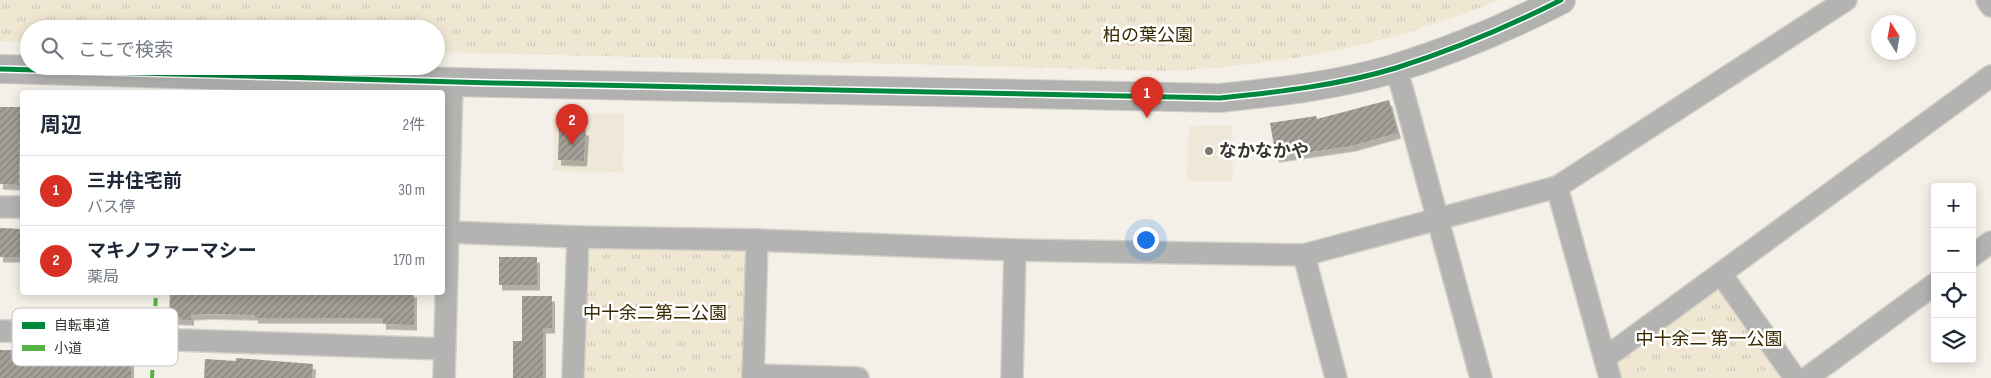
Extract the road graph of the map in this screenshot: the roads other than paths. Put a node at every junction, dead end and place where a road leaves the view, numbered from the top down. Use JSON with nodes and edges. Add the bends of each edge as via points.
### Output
{"nodes":[{"id":1,"x":1562,"y":0,"type":"edge"},
{"id":2,"x":1846,"y":0,"type":"edge"},
{"id":3,"x":1987,"y":0,"type":"edge"},
{"id":4,"x":1991,"y":6,"type":"edge"},
{"id":5,"x":1395,"y":68,"type":"junction"},
{"id":6,"x":0,"y":69,"type":"edge"},
{"id":7,"x":20,"y":70,"type":"edge"},
{"id":8,"x":209,"y":75,"type":"edge"},
{"id":9,"x":1991,"y":76,"type":"edge"},
{"id":10,"x":452,"y":82,"type":"junction"},
{"id":11,"x":1557,"y":186,"type":"junction"},
{"id":12,"x":0,"y":207,"type":"edge"},
{"id":13,"x":20,"y":207,"type":"edge"},
{"id":14,"x":1438,"y":219,"type":"junction"},
{"id":15,"x":447,"y":224,"type":"edge"},
{"id":16,"x":578,"y":237,"type":"junction"},
{"id":17,"x":757,"y":240,"type":"junction"},
{"id":18,"x":1991,"y":242,"type":"edge"},
{"id":19,"x":1015,"y":250,"type":"junction"},
{"id":20,"x":1976,"y":253,"type":"edge"},
{"id":21,"x":1304,"y":255,"type":"junction"},
{"id":22,"x":1721,"y":274,"type":"junction"},
{"id":23,"x":1931,"y":287,"type":"edge"},
{"id":24,"x":178,"y":340,"type":"edge"},
{"id":25,"x":445,"y":349,"type":"junction"},
{"id":26,"x":1607,"y":368,"type":"edge"},
{"id":27,"x":753,"y":376,"type":"edge"},
{"id":28,"x":444,"y":378,"type":"edge"},
{"id":29,"x":573,"y":378,"type":"edge"},
{"id":30,"x":858,"y":378,"type":"edge"},
{"id":31,"x":1012,"y":378,"type":"edge"},
{"id":32,"x":1336,"y":378,"type":"edge"},
{"id":33,"x":1481,"y":378,"type":"edge"},
{"id":34,"x":1795,"y":378,"type":"edge"},
{"id":35,"x":1807,"y":378,"type":"edge"}],
"edges":[{"from":1,"to":5,"type":"street","via":[[1491,34]]},
{"from":2,"to":11,"type":"street"},
{"from":3,"to":4,"type":"street"},
{"from":5,"to":10,"type":"street","via":[[1327,84],[1220,98]]},
{"from":5,"to":14,"type":"street"},
{"from":6,"to":7,"type":"street"},
{"from":8,"to":10,"type":"street"},
{"from":9,"to":22,"type":"street"},
{"from":10,"to":15,"type":"street"},
{"from":11,"to":14,"type":"street"},
{"from":11,"to":26,"type":"street"},
{"from":12,"to":13,"type":"street"},
{"from":14,"to":21,"type":"street"},
{"from":14,"to":33,"type":"street"},
{"from":15,"to":16,"type":"street"},
{"from":15,"to":25,"type":"street"},
{"from":16,"to":17,"type":"street"},
{"from":16,"to":29,"type":"street"},
{"from":17,"to":19,"type":"street"},
{"from":17,"to":27,"type":"street"},
{"from":18,"to":20,"type":"street"},
{"from":19,"to":21,"type":"street"},
{"from":19,"to":31,"type":"street"},
{"from":21,"to":32,"type":"street"},
{"from":22,"to":26,"type":"street"},
{"from":22,"to":34,"type":"street"},
{"from":23,"to":35,"type":"street"},
{"from":24,"to":25,"type":"street"},
{"from":25,"to":28,"type":"street"},
{"from":27,"to":30,"type":"street"}]}
